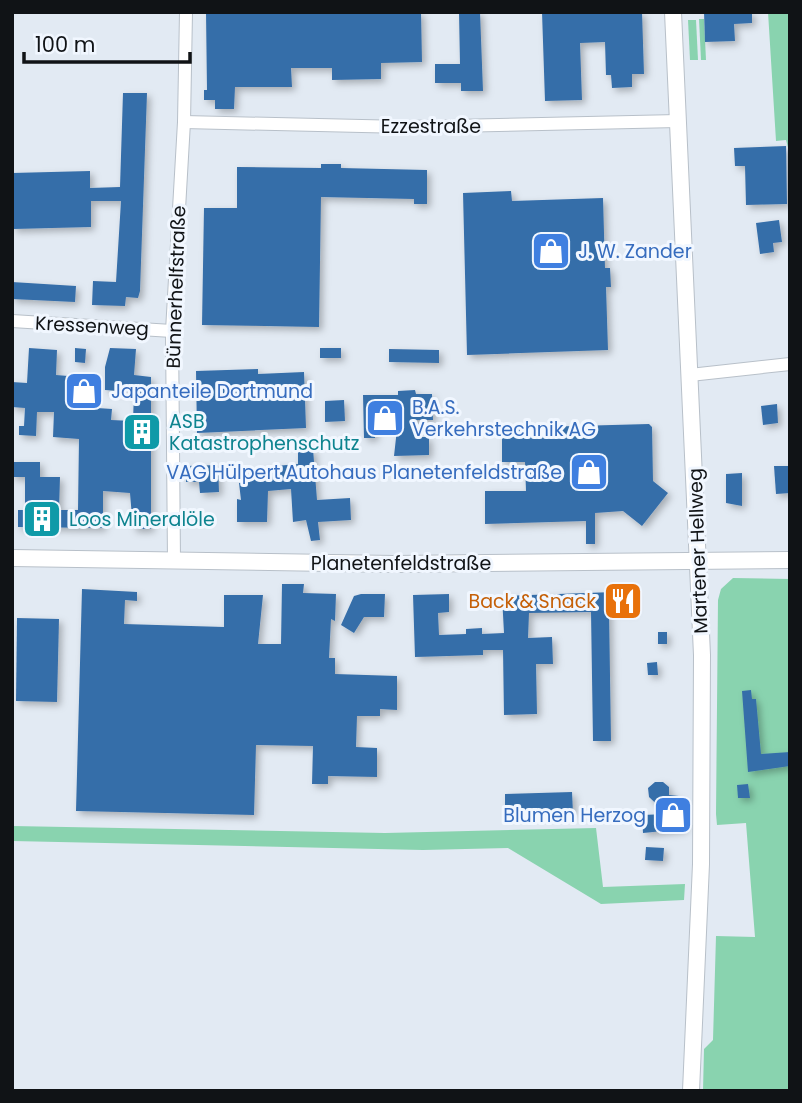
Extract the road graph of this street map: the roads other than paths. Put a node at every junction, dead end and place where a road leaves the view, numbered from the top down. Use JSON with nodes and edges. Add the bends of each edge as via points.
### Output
{"nodes":[{"id":1,"x":186,"y":12,"type":"edge"},
{"id":2,"x":673,"y":12,"type":"edge"},
{"id":3,"x":678,"y":121,"type":"junction"},
{"id":4,"x":184,"y":122,"type":"junction"},
{"id":5,"x":12,"y":321,"type":"edge"},
{"id":6,"x":172,"y":331,"type":"junction"},
{"id":7,"x":790,"y":364,"type":"edge"},
{"id":8,"x":690,"y":375,"type":"junction"},
{"id":9,"x":12,"y":558,"type":"edge"},
{"id":10,"x":699,"y":560,"type":"junction"},
{"id":11,"x":790,"y":560,"type":"edge"},
{"id":12,"x":174,"y":561,"type":"junction"},
{"id":13,"x":691,"y":1091,"type":"edge"}],
"edges":[{"from":1,"to":4,"type":"street","name":"Bünnerhelfstraße"},
{"from":2,"to":3,"type":"street","name":"Martener Hellweg"},
{"from":3,"to":4,"type":"street","name":"Ezzestraße","via":[[405,127]]},
{"from":3,"to":8,"type":"street","name":"Martener Hellweg"},
{"from":4,"to":6,"type":"street","name":"Bünnerhelfstraße"},
{"from":5,"to":6,"type":"street","name":"Kressenweg"},
{"from":6,"to":12,"type":"street","name":"Bünnerhelfstraße"},
{"from":7,"to":8,"type":"street"},
{"from":8,"to":10,"type":"street","name":"Martener Hellweg"},
{"from":9,"to":12,"type":"street","name":"Planetenfeldstraße"},
{"from":10,"to":11,"type":"street","name":"Planetenfeldstraße"},
{"from":10,"to":12,"type":"street","name":"Planetenfeldstraße"},
{"from":10,"to":13,"type":"street","name":"Martener Hellweg","via":[[701,864]]}]}
